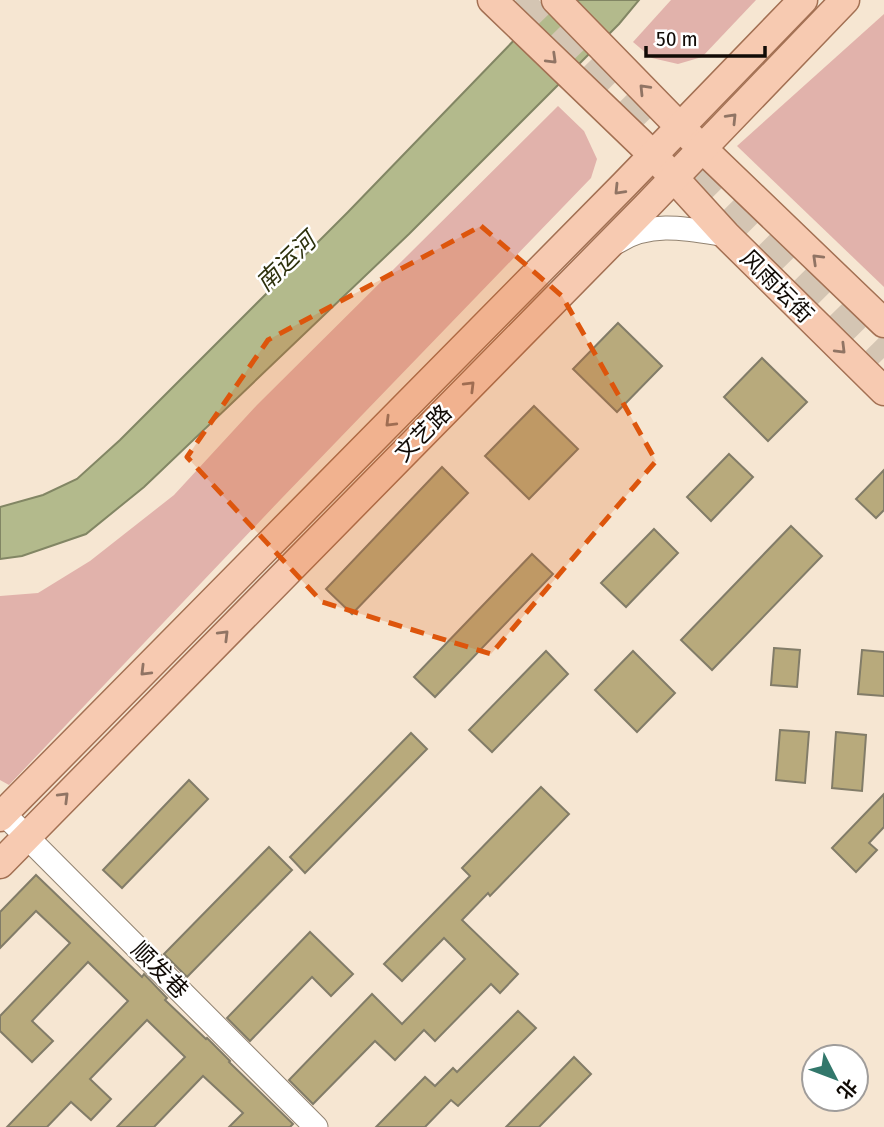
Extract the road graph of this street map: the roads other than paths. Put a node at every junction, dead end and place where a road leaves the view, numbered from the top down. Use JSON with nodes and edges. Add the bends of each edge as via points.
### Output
{"nodes":[{"id":1,"x":492,"y":0,"type":"edge"},
{"id":2,"x":556,"y":0,"type":"edge"},
{"id":3,"x":803,"y":0,"type":"edge"},
{"id":4,"x":845,"y":0,"type":"edge"},
{"id":5,"x":680,"y":127,"type":"junction"},
{"id":6,"x":703,"y":148,"type":"junction"},
{"id":7,"x":653,"y":155,"type":"junction"},
{"id":8,"x":674,"y":177,"type":"junction"},
{"id":9,"x":726,"y":235,"type":"junction"},
{"id":10,"x":604,"y":250,"type":"junction"},
{"id":11,"x":884,"y":323,"type":"edge"},
{"id":12,"x":884,"y":391,"type":"edge"},
{"id":13,"x":1,"y":814,"type":"edge"},
{"id":14,"x":27,"y":835,"type":"junction"},
{"id":15,"x":0,"y":864,"type":"edge"},
{"id":16,"x":316,"y":1127,"type":"edge"}],
"edges":[{"from":1,"to":7,"type":"main road","name":"风雨坛街","one_way":true},
{"from":5,"to":2,"type":"main road","name":"风雨坛街","one_way":true},
{"from":3,"to":5,"type":"main road","name":"文艺路"},
{"from":6,"to":4,"type":"main road","name":"文艺路","one_way":true},
{"from":5,"to":6,"type":"main road","name":"风雨坛街"},
{"from":5,"to":7,"type":"main road","name":"文艺路"},
{"from":6,"to":8,"type":"main road","name":"文艺路"},
{"from":11,"to":6,"type":"main road","name":"风雨坛街","one_way":true},
{"from":7,"to":8,"type":"main road","name":"风雨坛街"},
{"from":7,"to":13,"type":"main road","name":"文艺路","one_way":true},
{"from":8,"to":9,"type":"main road","name":"风雨坛街"},
{"from":8,"to":10,"type":"main road","name":"文艺路"},
{"from":9,"to":10,"type":"street","via":[[649,228]]},
{"from":9,"to":12,"type":"main road","name":"风雨坛街","one_way":true},
{"from":14,"to":10,"type":"main road","name":"文艺路","one_way":true},
{"from":13,"to":14,"type":"street","name":"顺发巷"},
{"from":14,"to":15,"type":"main road","name":"文艺路"},
{"from":14,"to":16,"type":"street","name":"顺发巷"}]}
